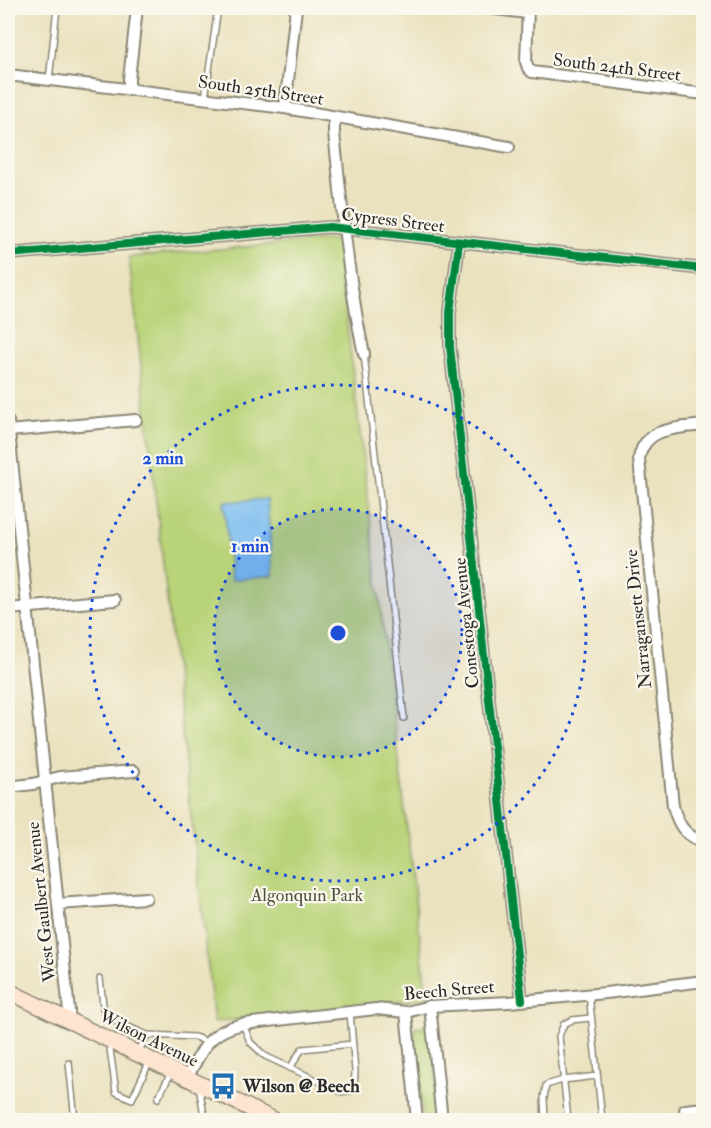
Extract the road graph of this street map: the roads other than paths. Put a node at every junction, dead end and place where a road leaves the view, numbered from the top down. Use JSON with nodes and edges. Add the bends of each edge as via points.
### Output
{"nodes":[{"id":1,"x":57,"y":8,"type":"edge"},
{"id":2,"x":137,"y":8,"type":"edge"},
{"id":3,"x":218,"y":8,"type":"edge"},
{"id":4,"x":296,"y":8,"type":"edge"},
{"id":5,"x":487,"y":8,"type":"edge"},
{"id":6,"x":528,"y":10,"type":"edge"},
{"id":7,"x":8,"y":75,"type":"edge"},
{"id":8,"x":49,"y":80,"type":"junction"},
{"id":9,"x":129,"y":90,"type":"junction"},
{"id":10,"x":704,"y":94,"type":"edge"},
{"id":11,"x":205,"y":99,"type":"junction"},
{"id":12,"x":285,"y":108,"type":"junction"},
{"id":13,"x":334,"y":117,"type":"junction"},
{"id":14,"x":508,"y":147,"type":"dead end"},
{"id":15,"x":344,"y":228,"type":"junction"},
{"id":16,"x":459,"y":243,"type":"junction"},
{"id":17,"x":8,"y":254,"type":"edge"},
{"id":18,"x":704,"y":269,"type":"edge"},
{"id":19,"x":364,"y":354,"type":"joint"},
{"id":20,"x":136,"y":420,"type":"dead end"},
{"id":21,"x":704,"y":425,"type":"edge"},
{"id":22,"x":8,"y":428,"type":"edge"},
{"id":23,"x":115,"y":600,"type":"dead end"},
{"id":24,"x":27,"y":607,"type":"junction"},
{"id":25,"x":8,"y":609,"type":"edge"},
{"id":26,"x":404,"y":718,"type":"dead end"},
{"id":27,"x":134,"y":771,"type":"dead end"},
{"id":28,"x":45,"y":781,"type":"junction"},
{"id":29,"x":8,"y":786,"type":"edge"},
{"id":30,"x":704,"y":842,"type":"edge"},
{"id":31,"x":147,"y":898,"type":"dead end"},
{"id":32,"x":58,"y":904,"type":"junction"},
{"id":33,"x":100,"y":979,"type":"dead end"},
{"id":34,"x":704,"y":981,"type":"edge"},
{"id":35,"x":8,"y":991,"type":"edge"},
{"id":36,"x":588,"y":994,"type":"junction"},
{"id":37,"x":522,"y":1000,"type":"junction"},
{"id":38,"x":430,"y":1006,"type":"junction"},
{"id":39,"x":350,"y":1012,"type":"junction"},
{"id":40,"x":406,"y":1012,"type":"junction"},
{"id":41,"x":590,"y":1018,"type":"junction"},
{"id":42,"x":70,"y":1021,"type":"junction"},
{"id":43,"x":243,"y":1024,"type":"junction"},
{"id":44,"x":147,"y":1035,"type":"junction"},
{"id":45,"x":109,"y":1040,"type":"junction"},
{"id":46,"x":208,"y":1043,"type":"junction"},
{"id":47,"x":353,"y":1044,"type":"junction"},
{"id":48,"x":144,"y":1057,"type":"junction"},
{"id":49,"x":69,"y":1063,"type":"dead end"},
{"id":50,"x":290,"y":1068,"type":"junction"},
{"id":51,"x":172,"y":1071,"type":"junction"},
{"id":52,"x":597,"y":1076,"type":"junction"},
{"id":53,"x":563,"y":1080,"type":"junction"},
{"id":54,"x":192,"y":1081,"type":"junction"},
{"id":55,"x":158,"y":1098,"type":"dead end"},
{"id":56,"x":704,"y":1108,"type":"edge"},
{"id":57,"x":685,"y":1110,"type":"dead end"},
{"id":58,"x":75,"y":1120,"type":"edge"},
{"id":59,"x":205,"y":1120,"type":"edge"},
{"id":60,"x":274,"y":1120,"type":"edge"},
{"id":61,"x":417,"y":1120,"type":"edge"},
{"id":62,"x":442,"y":1120,"type":"edge"},
{"id":63,"x":545,"y":1120,"type":"edge"},
{"id":64,"x":568,"y":1120,"type":"edge"},
{"id":65,"x":603,"y":1120,"type":"edge"}],
"edges":[{"from":1,"to":8,"type":"lane"},
{"from":2,"to":9,"type":"street"},
{"from":3,"to":11,"type":"lane"},
{"from":4,"to":12,"type":"street"},
{"from":5,"to":6,"type":"street"},
{"from":6,"to":10,"type":"street","name":"South 24th Street","via":[[528,68],[538,74]]},
{"from":7,"to":8,"type":"street","name":"South 25th Street"},
{"from":8,"to":9,"type":"street","name":"South 25th Street"},
{"from":9,"to":11,"type":"street","name":"South 25th Street"},
{"from":11,"to":12,"type":"street","name":"South 25th Street"},
{"from":12,"to":13,"type":"street","name":"South 25th Street"},
{"from":13,"to":14,"type":"street","name":"South 25th Street"},
{"from":13,"to":15,"type":"street"},
{"from":15,"to":16,"type":"street","name":"Cypress Street"},
{"from":15,"to":17,"type":"street","name":"Cypress Street"},
{"from":15,"to":19,"type":"street"},
{"from":16,"to":18,"type":"street","name":"Cypress Street"},
{"from":16,"to":37,"type":"street","name":"Conestoga Avenue","via":[[449,331]]},
{"from":19,"to":26,"type":"lane"},
{"from":20,"to":22,"type":"street"},
{"from":21,"to":30,"type":"street","name":"Narragansett Drive","via":[[656,433],[645,442],[639,459],[673,806],[682,829]]},
{"from":22,"to":24,"type":"street","name":"West Gaulbert Avenue"},
{"from":23,"to":24,"type":"street"},
{"from":24,"to":25,"type":"street"},
{"from":24,"to":28,"type":"street","name":"West Gaulbert Avenue"},
{"from":27,"to":28,"type":"street"},
{"from":28,"to":29,"type":"street"},
{"from":28,"to":32,"type":"street","name":"West Gaulbert Avenue"},
{"from":31,"to":32,"type":"street"},
{"from":32,"to":42,"type":"street","name":"West Gaulbert Avenue"},
{"from":33,"to":44,"type":"lane","via":[[108,1018]]},
{"from":34,"to":36,"type":"street","name":"Beech Street"},
{"from":35,"to":42,"type":"street","name":"Wilson Avenue"},
{"from":36,"to":37,"type":"street","name":"Beech Street"},
{"from":36,"to":41,"type":"lane"},
{"from":37,"to":38,"type":"street","name":"Beech Street"},
{"from":38,"to":40,"type":"street","name":"Beech Street"},
{"from":38,"to":62,"type":"street"},
{"from":39,"to":40,"type":"street","name":"Beech Street"},
{"from":39,"to":43,"type":"street","name":"Beech Street"},
{"from":39,"to":47,"type":"lane"},
{"from":40,"to":61,"type":"street"},
{"from":41,"to":52,"type":"lane"},
{"from":41,"to":53,"type":"lane","via":[[564,1024],[559,1036]]},
{"from":42,"to":45,"type":"street","name":"Wilson Avenue"},
{"from":43,"to":46,"type":"street","name":"Beech Street","via":[[227,1027]]},
{"from":43,"to":50,"type":"lane","via":[[250,1042],[265,1056]]},
{"from":44,"to":46,"type":"lane","via":[[195,1037]]},
{"from":44,"to":48,"type":"lane"},
{"from":45,"to":48,"type":"street","name":"Wilson Avenue"},
{"from":45,"to":48,"type":"lane","via":[[116,1092],[132,1099]]},
{"from":46,"to":54,"type":"street","name":"Beech Street"},
{"from":47,"to":50,"type":"lane","via":[[302,1049]]},
{"from":47,"to":50,"type":"lane","via":[[354,1090],[342,1092]]},
{"from":48,"to":51,"type":"street","name":"Wilson Avenue"},
{"from":49,"to":58,"type":"lane"},
{"from":51,"to":54,"type":"street","name":"Wilson Avenue"},
{"from":51,"to":55,"type":"lane"},
{"from":52,"to":53,"type":"lane"},
{"from":52,"to":65,"type":"lane"},
{"from":53,"to":63,"type":"lane","via":[[546,1085]]},
{"from":53,"to":64,"type":"lane"},
{"from":54,"to":59,"type":"lane"},
{"from":54,"to":60,"type":"street","name":"Wilson Avenue"},
{"from":56,"to":57,"type":"street"}]}
